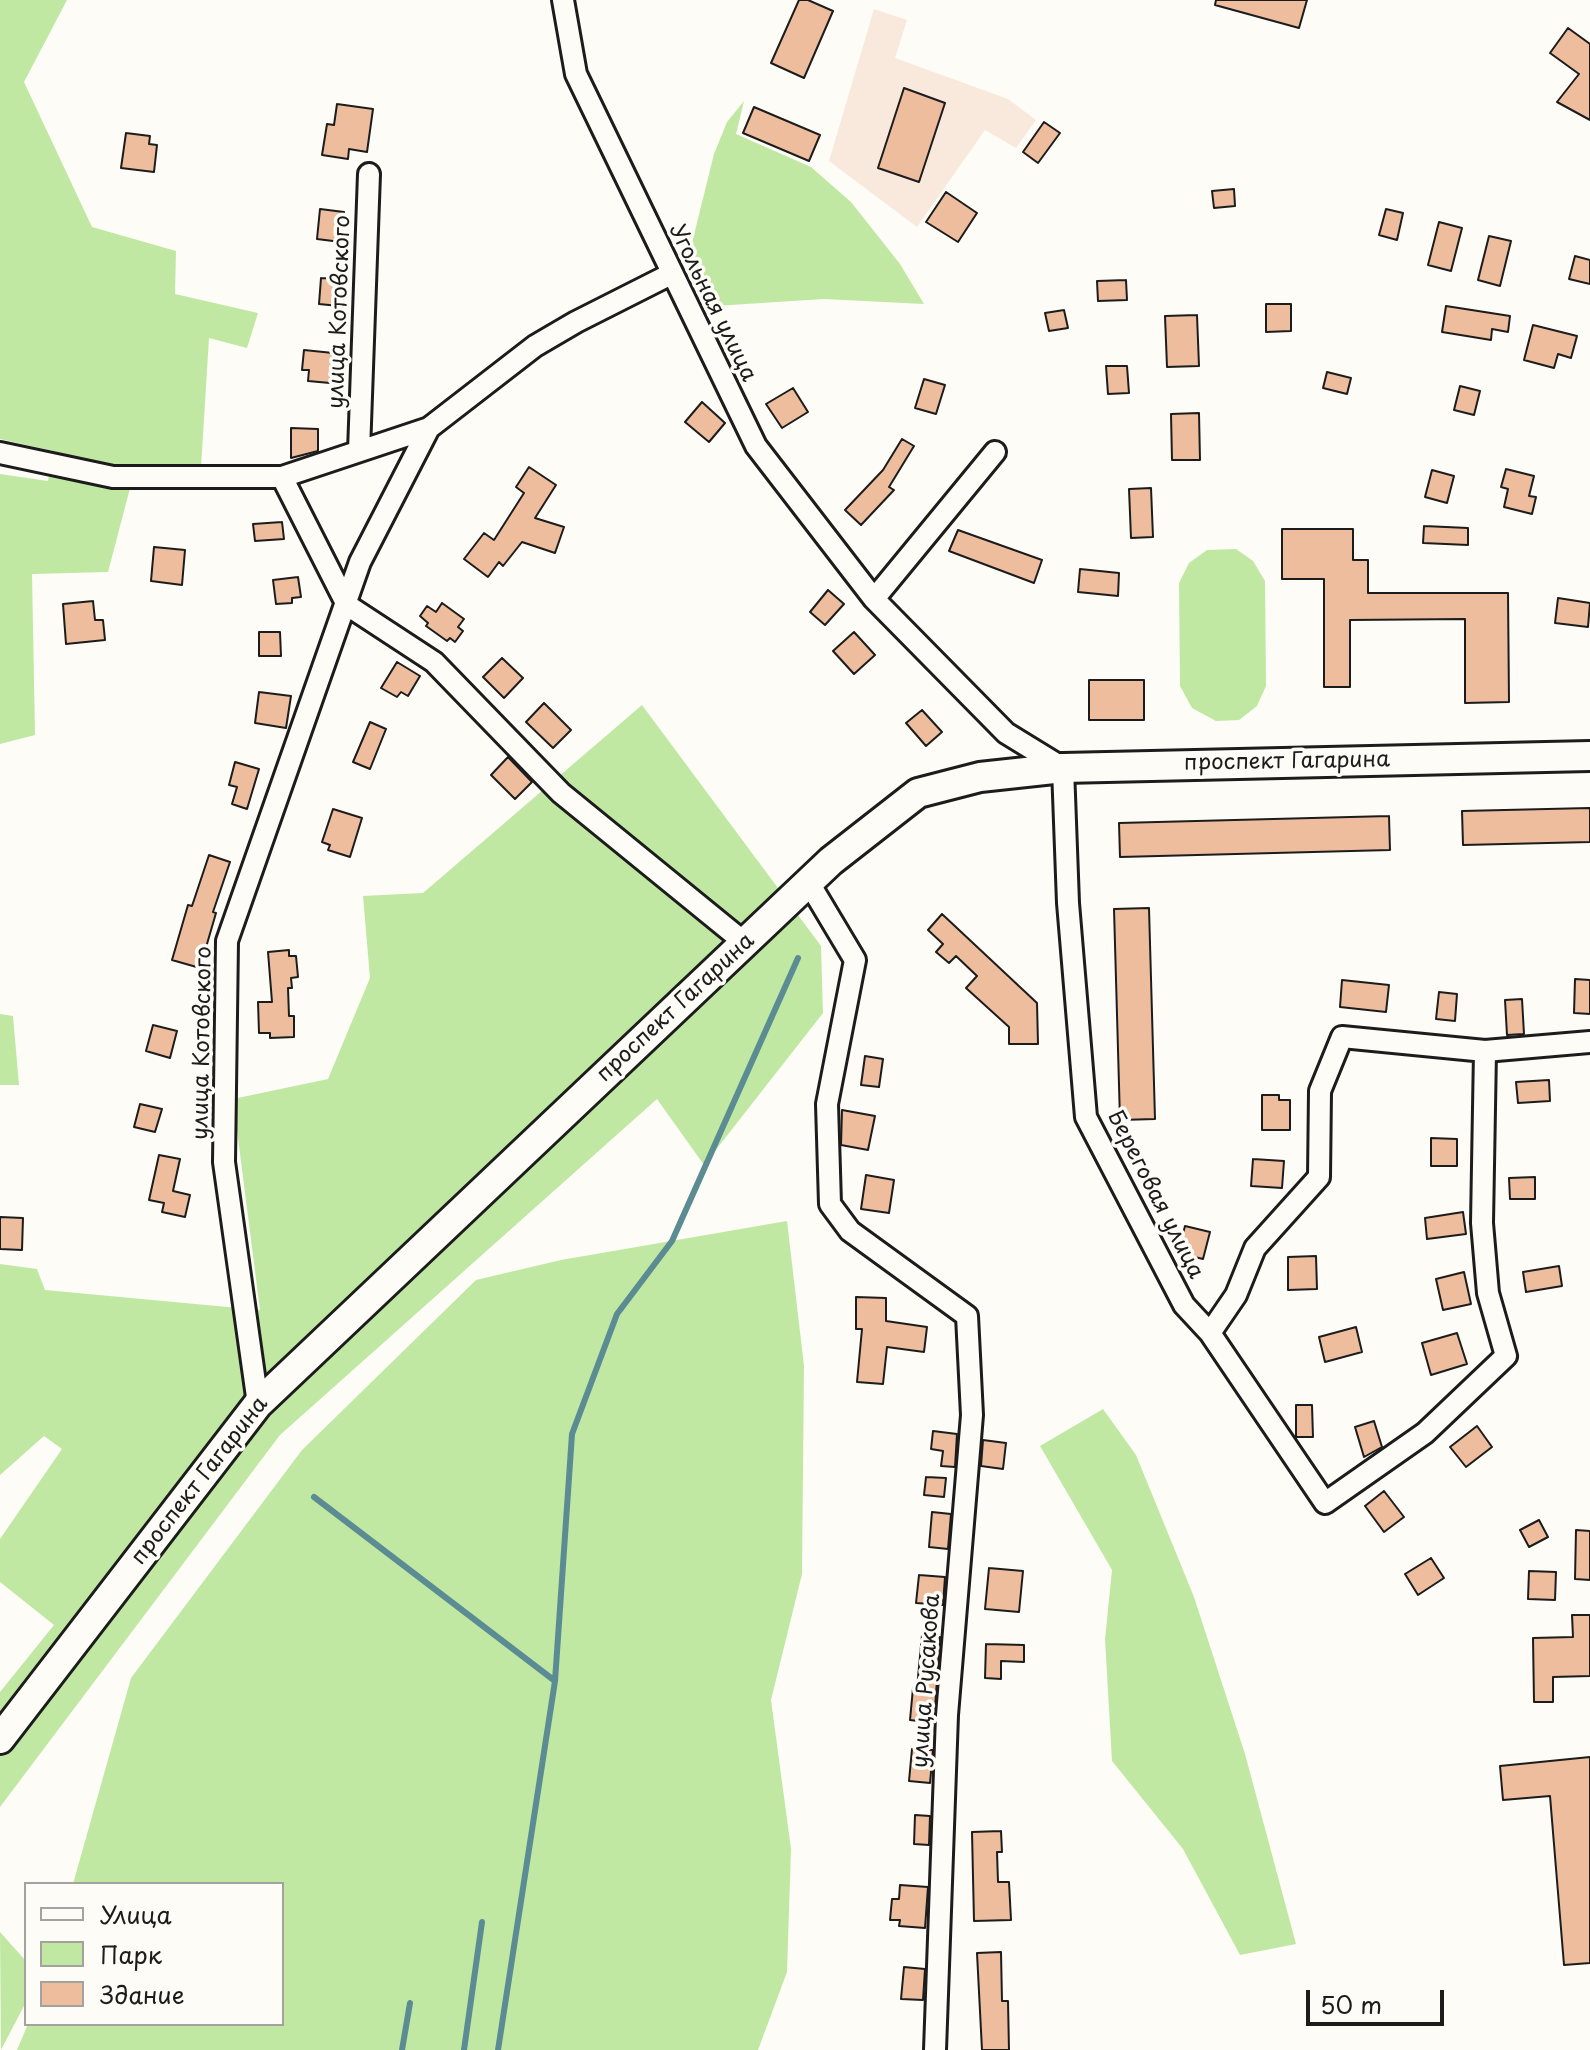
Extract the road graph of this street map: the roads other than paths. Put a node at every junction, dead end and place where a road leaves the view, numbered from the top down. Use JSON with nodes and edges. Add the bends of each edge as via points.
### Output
{"nodes":[{"id":1,"x":563,"y":0,"type":"edge"},
{"id":2,"x":369,"y":174,"type":"dead end"},
{"id":3,"x":671,"y":274,"type":"junction"},
{"id":4,"x":429,"y":428,"type":"junction"},
{"id":5,"x":359,"y":451,"type":"junction"},
{"id":6,"x":995,"y":452,"type":"dead end"},
{"id":7,"x":0,"y":453,"type":"edge"},
{"id":8,"x":282,"y":477,"type":"junction"},
{"id":9,"x":874,"y":599,"type":"junction"},
{"id":10,"x":347,"y":605,"type":"junction"},
{"id":11,"x":1590,"y":756,"type":"edge"},
{"id":12,"x":1063,"y":768,"type":"junction"},
{"id":13,"x":809,"y":883,"type":"junction"},
{"id":14,"x":745,"y":943,"type":"junction"},
{"id":15,"x":1590,"y":1042,"type":"edge"},
{"id":16,"x":1485,"y":1051,"type":"junction"},
{"id":17,"x":1210,"y":1333,"type":"junction"},
{"id":18,"x":258,"y":1404,"type":"junction"},
{"id":19,"x":0,"y":1739,"type":"edge"},
{"id":20,"x":935,"y":2050,"type":"edge"}],
"edges":[{"from":1,"to":3,"type":"street","name":"Угольная улица","via":[[576,74]]},
{"from":2,"to":5,"type":"street","name":"улица Котовского"},
{"from":3,"to":4,"type":"street","name":"улица Котовского","via":[[535,346]]},
{"from":3,"to":9,"type":"street","name":"Угольная улица","via":[[756,446]]},
{"from":4,"to":5,"type":"street"},
{"from":4,"to":10,"type":"street","name":"улица Котовского","via":[[360,562]]},
{"from":5,"to":8,"type":"street"},
{"from":6,"to":9,"type":"street"},
{"from":7,"to":8,"type":"street","via":[[113,477]]},
{"from":8,"to":10,"type":"street"},
{"from":9,"to":12,"type":"street","name":"Угольная улица","via":[[1006,733]]},
{"from":10,"to":14,"type":"street","via":[[434,662],[561,793]]},
{"from":10,"to":18,"type":"street","name":"улица Котовского","via":[[227,941],[224,1162]]},
{"from":11,"to":12,"type":"main road","name":"проспект Гагарина"},
{"from":12,"to":13,"type":"main road","name":"проспект Гагарина","via":[[980,777],[918,793]]},
{"from":12,"to":17,"type":"street","name":"Береговая улица","via":[[1086,1117],[1184,1305]]},
{"from":13,"to":14,"type":"main road","name":"проспект Гагарина"},
{"from":13,"to":20,"type":"street","name":"улица Русакова","via":[[855,960],[827,1104],[830,1204],[850,1231],[967,1316],[972,1415],[947,1715]]},
{"from":14,"to":18,"type":"main road","name":"проспект Гагарина"},
{"from":15,"to":16,"type":"street"},
{"from":16,"to":17,"type":"street","via":[[1342,1037],[1320,1091],[1319,1177],[1255,1248],[1236,1295]]},
{"from":16,"to":17,"type":"street","name":"Береговая улица","via":[[1482,1223],[1488,1293],[1506,1356],[1425,1433],[1325,1503]]},
{"from":18,"to":19,"type":"main road","name":"проспект Гагарина"}]}
